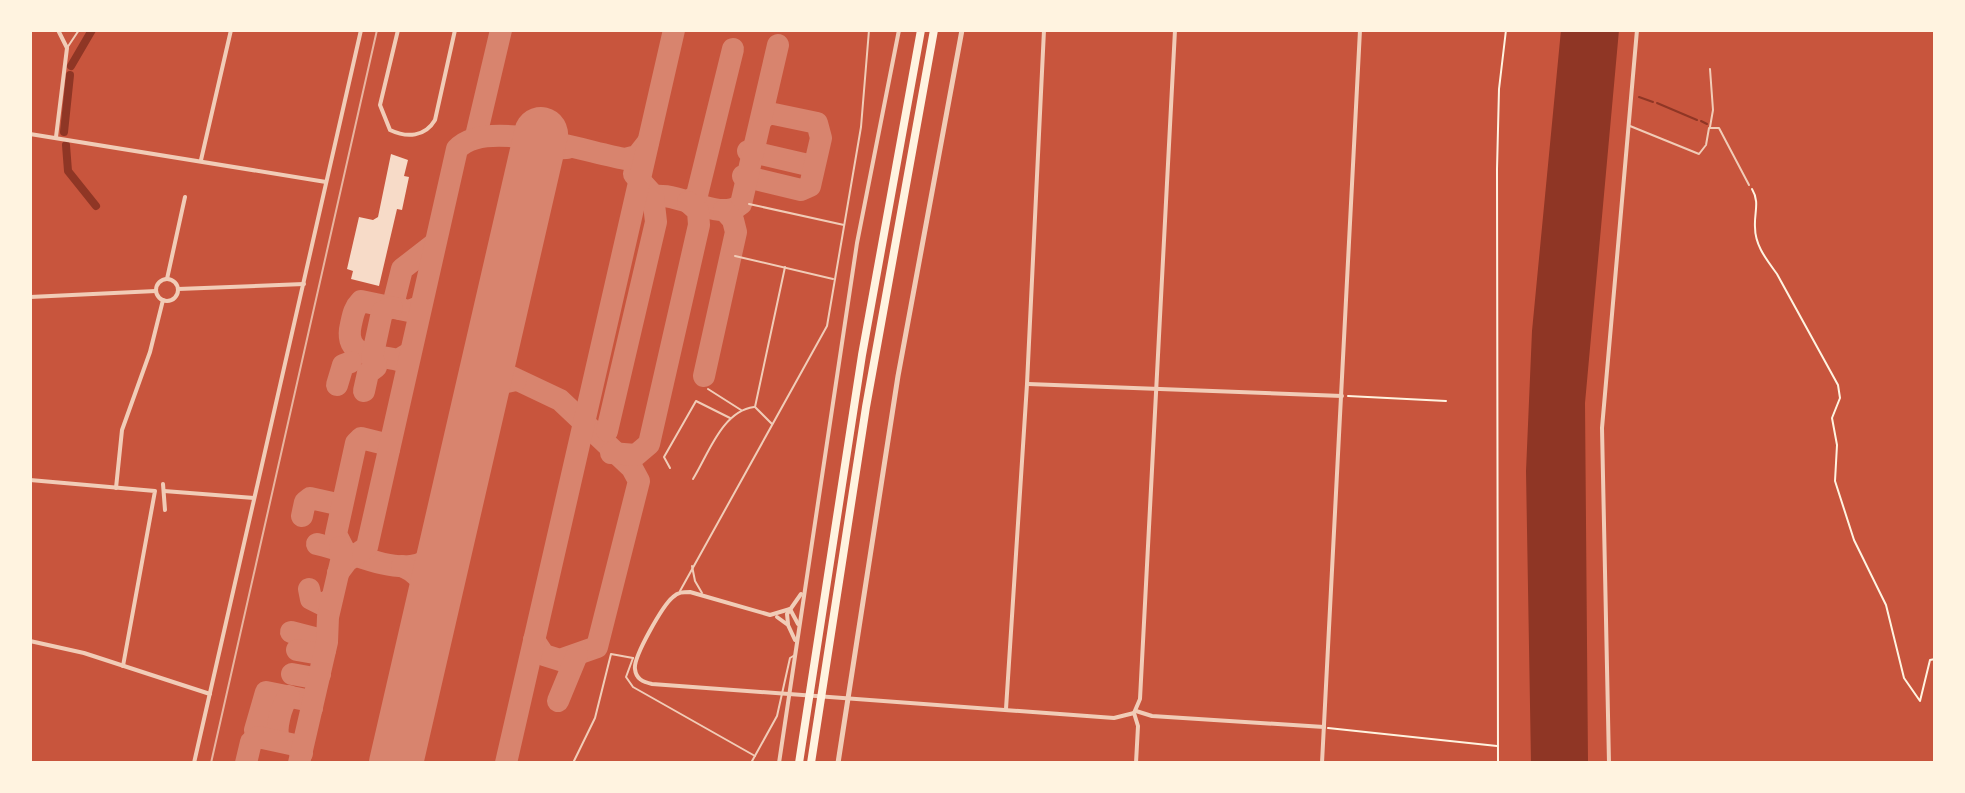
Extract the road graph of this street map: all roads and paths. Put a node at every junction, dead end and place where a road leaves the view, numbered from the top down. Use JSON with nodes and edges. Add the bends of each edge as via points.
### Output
{"nodes":[{"id":1,"x":58,"y":30,"type":"edge"},
{"id":2,"x":79,"y":30,"type":"edge"},
{"id":3,"x":231,"y":30,"type":"edge"},
{"id":4,"x":361,"y":30,"type":"edge"},
{"id":5,"x":398,"y":30,"type":"edge"},
{"id":6,"x":455,"y":30,"type":"edge"},
{"id":7,"x":869,"y":30,"type":"edge"},
{"id":8,"x":899,"y":30,"type":"edge"},
{"id":9,"x":921,"y":30,"type":"edge"},
{"id":10,"x":934,"y":30,"type":"edge"},
{"id":11,"x":962,"y":30,"type":"edge"},
{"id":12,"x":1044,"y":30,"type":"edge"},
{"id":13,"x":1175,"y":30,"type":"edge"},
{"id":14,"x":1360,"y":30,"type":"edge"},
{"id":15,"x":1506,"y":30,"type":"edge"},
{"id":16,"x":1637,"y":30,"type":"edge"},
{"id":17,"x":67,"y":48,"type":"junction"},
{"id":18,"x":1710,"y":69,"type":"dead end"},
{"id":19,"x":1628,"y":126,"type":"junction"},
{"id":20,"x":1709,"y":128,"type":"junction"},
{"id":21,"x":30,"y":134,"type":"edge"},
{"id":22,"x":56,"y":138,"type":"junction"},
{"id":23,"x":201,"y":161,"type":"junction"},
{"id":24,"x":326,"y":182,"type":"junction"},
{"id":25,"x":1749,"y":185,"type":"joint"},
{"id":26,"x":185,"y":197,"type":"dead end"},
{"id":27,"x":749,"y":204,"type":"dead end"},
{"id":28,"x":844,"y":225,"type":"junction"},
{"id":29,"x":735,"y":256,"type":"dead end"},
{"id":30,"x":785,"y":267,"type":"junction"},
{"id":31,"x":167,"y":279,"type":"junction"},
{"id":32,"x":834,"y":279,"type":"junction"},
{"id":33,"x":304,"y":284,"type":"junction"},
{"id":34,"x":178,"y":289,"type":"junction"},
{"id":35,"x":156,"y":291,"type":"junction"},
{"id":36,"x":30,"y":297,"type":"edge"},
{"id":37,"x":163,"y":300,"type":"junction"},
{"id":38,"x":1027,"y":384,"type":"junction"},
{"id":39,"x":708,"y":389,"type":"dead end"},
{"id":40,"x":1156,"y":389,"type":"junction"},
{"id":41,"x":1342,"y":396,"type":"junction"},
{"id":42,"x":1446,"y":401,"type":"dead end"},
{"id":43,"x":755,"y":407,"type":"junction"},
{"id":44,"x":742,"y":410,"type":"junction"},
{"id":45,"x":730,"y":418,"type":"junction"},
{"id":46,"x":772,"y":424,"type":"junction"},
{"id":47,"x":670,"y":468,"type":"dead end"},
{"id":48,"x":693,"y":479,"type":"dead end"},
{"id":49,"x":30,"y":480,"type":"edge"},
{"id":50,"x":163,"y":484,"type":"dead end"},
{"id":51,"x":116,"y":488,"type":"junction"},
{"id":52,"x":164,"y":491,"type":"junction"},
{"id":53,"x":254,"y":498,"type":"junction"},
{"id":54,"x":165,"y":510,"type":"dead end"},
{"id":55,"x":693,"y":561,"type":"junction"},
{"id":56,"x":680,"y":592,"type":"junction"},
{"id":57,"x":802,"y":592,"type":"junction"},
{"id":58,"x":704,"y":595,"type":"junction"},
{"id":59,"x":790,"y":609,"type":"junction"},
{"id":60,"x":774,"y":616,"type":"junction"},
{"id":61,"x":788,"y":625,"type":"junction"},
{"id":62,"x":799,"y":631,"type":"junction"},
{"id":63,"x":30,"y":641,"type":"edge"},
{"id":64,"x":796,"y":652,"type":"junction"},
{"id":65,"x":634,"y":659,"type":"junction"},
{"id":66,"x":1935,"y":659,"type":"edge"},
{"id":67,"x":123,"y":666,"type":"junction"},
{"id":68,"x":210,"y":694,"type":"junction"},
{"id":69,"x":1006,"y":709,"type":"junction"},
{"id":70,"x":1135,"y":712,"type":"junction"},
{"id":71,"x":1324,"y":727,"type":"junction"},
{"id":72,"x":1498,"y":747,"type":"junction"},
{"id":73,"x":755,"y":756,"type":"junction"},
{"id":74,"x":194,"y":763,"type":"edge"},
{"id":75,"x":573,"y":763,"type":"edge"},
{"id":76,"x":751,"y":763,"type":"edge"},
{"id":77,"x":779,"y":763,"type":"edge"},
{"id":78,"x":799,"y":763,"type":"edge"},
{"id":79,"x":811,"y":763,"type":"edge"},
{"id":80,"x":838,"y":763,"type":"edge"},
{"id":81,"x":1136,"y":763,"type":"edge"},
{"id":82,"x":1322,"y":763,"type":"edge"},
{"id":83,"x":1498,"y":763,"type":"edge"},
{"id":84,"x":1609,"y":763,"type":"edge"}],
"edges":[{"from":1,"to":17,"type":"street"},
{"from":2,"to":17,"type":"lane"},
{"from":3,"to":23,"type":"street"},
{"from":4,"to":24,"type":"street"},
{"from":5,"to":6,"type":"street","via":[[381,112],[392,132],[408,136],[428,130],[435,120]]},
{"from":7,"to":28,"type":"lane"},
{"from":8,"to":57,"type":"street","via":[[861,216]]},
{"from":9,"to":78,"type":"highway","via":[[862,355]]},
{"from":10,"to":79,"type":"highway","via":[[866,407]]},
{"from":11,"to":80,"type":"street"},
{"from":12,"to":38,"type":"street"},
{"from":13,"to":40,"type":"street"},
{"from":14,"to":41,"type":"street"},
{"from":15,"to":72,"type":"path","via":[[1497,169]]},
{"from":16,"to":19,"type":"street"},
{"from":17,"to":22,"type":"street"},
{"from":18,"to":20,"type":"lane"},
{"from":19,"to":20,"type":"lane","via":[[1699,154]]},
{"from":19,"to":84,"type":"street","via":[[1602,428]]},
{"from":20,"to":25,"type":"lane","via":[[1719,128]]},
{"from":21,"to":22,"type":"street"},
{"from":22,"to":23,"type":"street"},
{"from":23,"to":24,"type":"street"},
{"from":24,"to":33,"type":"street"},
{"from":25,"to":66,"type":"path","via":[[1757,201],[1756,238],[1765,261],[1838,385],[1832,424],[1835,481],[1854,540],[1886,605],[1904,678],[1920,701],[1930,660]]},
{"from":26,"to":31,"type":"street"},
{"from":27,"to":28,"type":"lane"},
{"from":28,"to":32,"type":"lane"},
{"from":29,"to":30,"type":"lane"},
{"from":30,"to":32,"type":"lane"},
{"from":30,"to":43,"type":"lane"},
{"from":31,"to":34,"type":"street"},
{"from":31,"to":35,"type":"street"},
{"from":32,"to":46,"type":"lane","via":[[822,338]]},
{"from":33,"to":34,"type":"street"},
{"from":33,"to":53,"type":"street"},
{"from":34,"to":37,"type":"street","via":[[174,299]]},
{"from":35,"to":36,"type":"street"},
{"from":35,"to":37,"type":"street"},
{"from":37,"to":51,"type":"street","via":[[122,430]]},
{"from":38,"to":40,"type":"street"},
{"from":38,"to":69,"type":"street"},
{"from":39,"to":44,"type":"lane"},
{"from":40,"to":41,"type":"street"},
{"from":40,"to":70,"type":"street","via":[[1140,699]]},
{"from":41,"to":42,"type":"path"},
{"from":41,"to":71,"type":"street"},
{"from":43,"to":44,"type":"lane"},
{"from":43,"to":46,"type":"lane"},
{"from":44,"to":45,"type":"lane"},
{"from":45,"to":47,"type":"lane","via":[[696,401],[664,457]]},
{"from":45,"to":48,"type":"lane"},
{"from":46,"to":55,"type":"lane"},
{"from":49,"to":51,"type":"street"},
{"from":50,"to":52,"type":"street"},
{"from":51,"to":67,"type":"street","via":[[155,491]]},
{"from":52,"to":53,"type":"street"},
{"from":52,"to":54,"type":"street"},
{"from":53,"to":68,"type":"street"},
{"from":55,"to":56,"type":"lane"},
{"from":55,"to":58,"type":"lane","via":[[695,581]]},
{"from":56,"to":58,"type":"street"},
{"from":56,"to":65,"type":"street","via":[[670,599]]},
{"from":57,"to":59,"type":"street"},
{"from":57,"to":62,"type":"street"},
{"from":58,"to":60,"type":"street"},
{"from":59,"to":60,"type":"street"},
{"from":59,"to":61,"type":"street"},
{"from":59,"to":62,"type":"street"},
{"from":60,"to":61,"type":"street"},
{"from":61,"to":64,"type":"street"},
{"from":62,"to":64,"type":"street"},
{"from":63,"to":67,"type":"street"},
{"from":64,"to":73,"type":"lane","via":[[788,664],[777,716]]},
{"from":64,"to":77,"type":"street"},
{"from":65,"to":69,"type":"street","via":[[637,677],[648,684]]},
{"from":65,"to":73,"type":"lane","via":[[626,677],[633,687]]},
{"from":65,"to":75,"type":"lane","via":[[611,654],[595,718]]},
{"from":67,"to":68,"type":"street"},
{"from":68,"to":74,"type":"street"},
{"from":69,"to":70,"type":"street","via":[[1114,718]]},
{"from":70,"to":71,"type":"street"},
{"from":70,"to":81,"type":"street"},
{"from":71,"to":72,"type":"path"},
{"from":71,"to":82,"type":"street"},
{"from":72,"to":83,"type":"path"},
{"from":73,"to":76,"type":"lane"}]}
